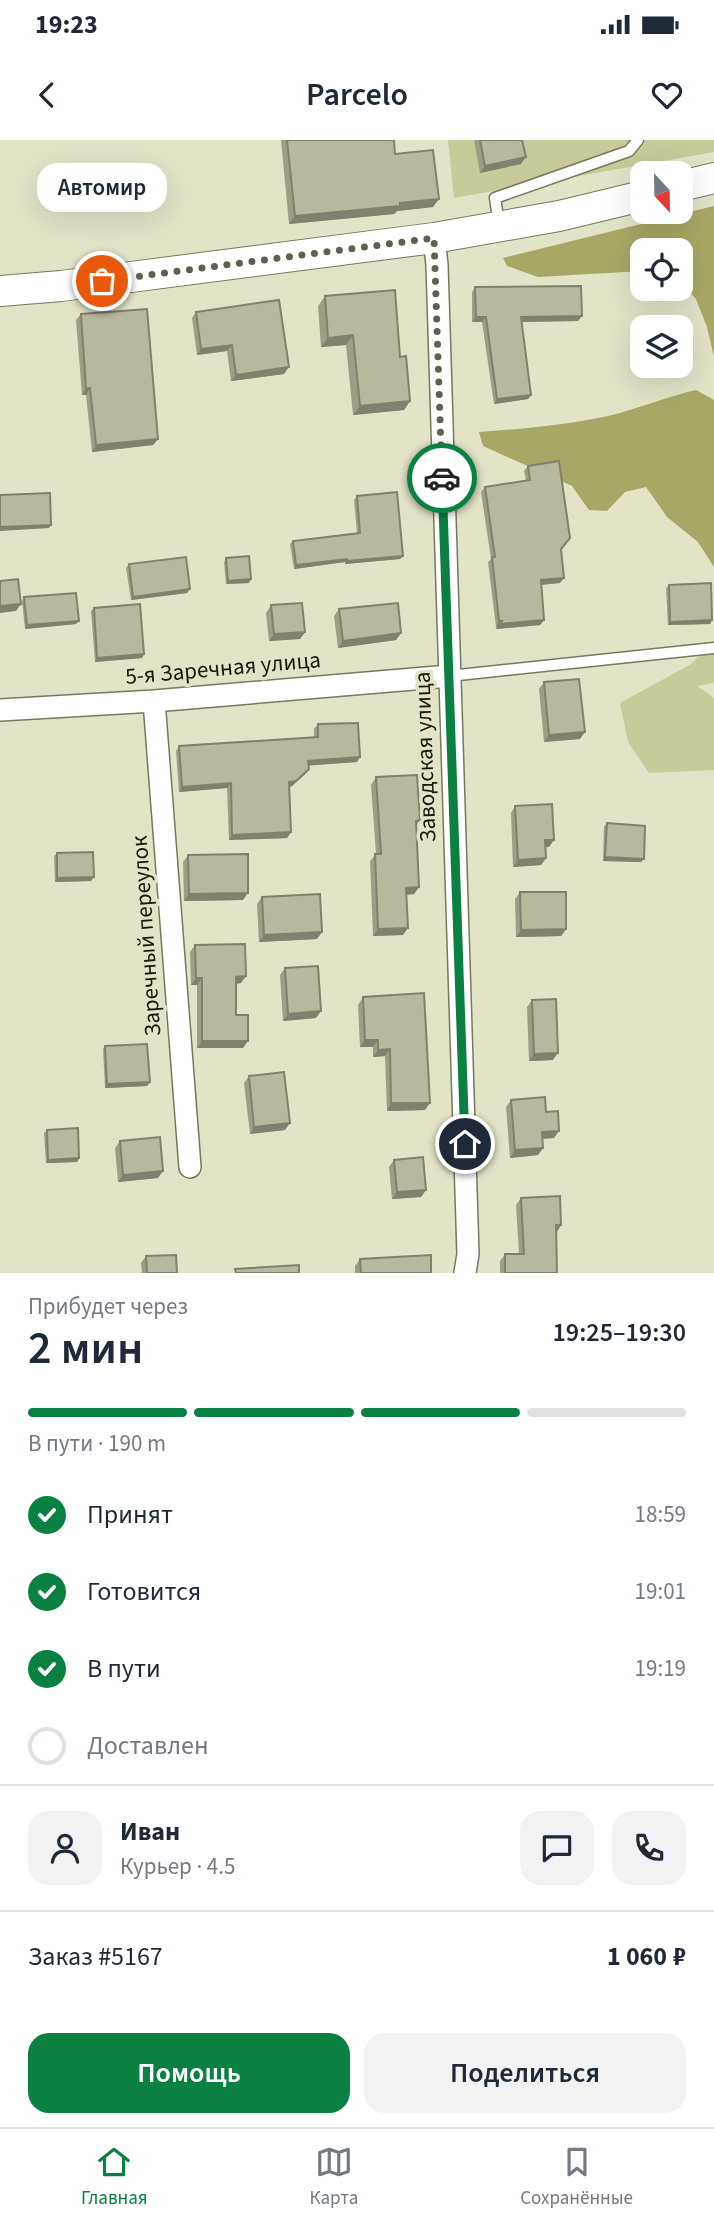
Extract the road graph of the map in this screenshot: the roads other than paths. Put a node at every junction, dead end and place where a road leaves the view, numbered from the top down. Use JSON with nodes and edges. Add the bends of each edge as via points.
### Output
{"nodes":[{"id":1,"x":638,"y":140,"type":"edge"},
{"id":2,"x":714,"y":178,"type":"edge"},
{"id":3,"x":693,"y":183,"type":"edge"},
{"id":4,"x":630,"y":199,"type":"edge"},
{"id":5,"x":499,"y":227,"type":"junction"},
{"id":6,"x":434,"y":238,"type":"junction"},
{"id":7,"x":0,"y":291,"type":"edge"},
{"id":8,"x":714,"y":648,"type":"edge"},
{"id":9,"x":449,"y":676,"type":"junction"},
{"id":10,"x":155,"y":701,"type":"junction"},
{"id":11,"x":0,"y":710,"type":"edge"},
{"id":12,"x":190,"y":1167,"type":"dead end"},
{"id":13,"x":465,"y":1273,"type":"edge"}],
"edges":[{"from":1,"to":5,"type":"lane","via":[[629,151],[495,198]]},
{"from":2,"to":3,"type":"main road"},
{"from":4,"to":5,"type":"main road"},
{"from":5,"to":6,"type":"main road"},
{"from":6,"to":7,"type":"main road"},
{"from":6,"to":9,"type":"street","name":"Заводская улица"},
{"from":8,"to":9,"type":"lane"},
{"from":9,"to":10,"type":"street","name":"5-я Заречная улица"},
{"from":9,"to":13,"type":"street","name":"Заводская улица","via":[[468,1254]]},
{"from":10,"to":11,"type":"street","name":"5-я Заречная улица"},
{"from":10,"to":12,"type":"street","name":"Заречный переулок"}]}
